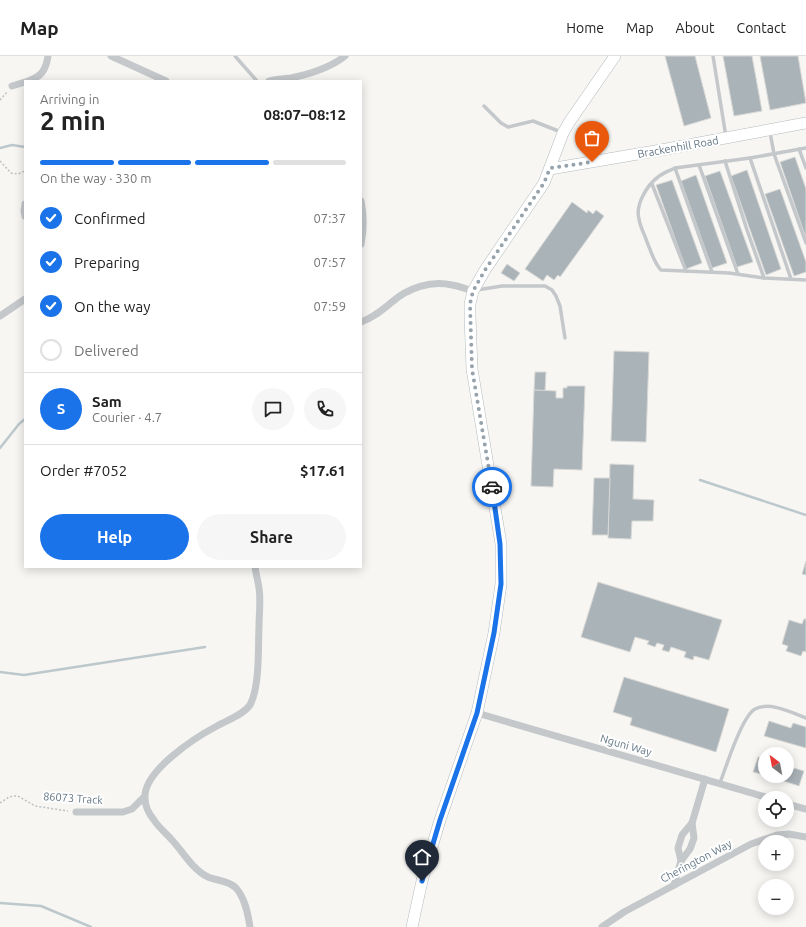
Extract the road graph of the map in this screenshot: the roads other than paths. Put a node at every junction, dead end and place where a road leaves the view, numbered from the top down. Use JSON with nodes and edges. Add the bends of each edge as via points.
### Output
{"nodes":[{"id":1,"x":48,"y":56,"type":"edge"},
{"id":2,"x":111,"y":56,"type":"edge"},
{"id":3,"x":235,"y":56,"type":"edge"},
{"id":4,"x":346,"y":56,"type":"edge"},
{"id":5,"x":615,"y":56,"type":"edge"},
{"id":6,"x":713,"y":56,"type":"edge"},
{"id":7,"x":29,"y":80,"type":"edge"},
{"id":8,"x":164,"y":80,"type":"edge"},
{"id":9,"x":256,"y":80,"type":"edge"},
{"id":10,"x":276,"y":80,"type":"edge"},
{"id":11,"x":24,"y":82,"type":"edge"},
{"id":12,"x":12,"y":86,"type":"road end"},
{"id":13,"x":484,"y":106,"type":"dead end"},
{"id":14,"x":806,"y":123,"type":"edge"},
{"id":15,"x":770,"y":130,"type":"junction"},
{"id":16,"x":563,"y":133,"type":"junction"},
{"id":17,"x":726,"y":138,"type":"junction"},
{"id":18,"x":806,"y":148,"type":"edge"},
{"id":19,"x":799,"y":149,"type":"junction"},
{"id":20,"x":774,"y":154,"type":"junction"},
{"id":21,"x":750,"y":158,"type":"junction"},
{"id":22,"x":725,"y":161,"type":"junction"},
{"id":23,"x":699,"y":165,"type":"junction"},
{"id":24,"x":550,"y":168,"type":"junction"},
{"id":25,"x":675,"y":168,"type":"junction"},
{"id":26,"x":806,"y":168,"type":"edge"},
{"id":27,"x":652,"y":184,"type":"junction"},
{"id":28,"x":362,"y":207,"type":"edge"},
{"id":29,"x":362,"y":238,"type":"edge"},
{"id":30,"x":806,"y":243,"type":"edge"},
{"id":31,"x":686,"y":270,"type":"junction"},
{"id":32,"x":712,"y":272,"type":"junction"},
{"id":33,"x":738,"y":274,"type":"junction"},
{"id":34,"x":764,"y":278,"type":"junction"},
{"id":35,"x":791,"y":279,"type":"junction"},
{"id":36,"x":806,"y":280,"type":"edge"},
{"id":37,"x":473,"y":291,"type":"junction"},
{"id":38,"x":24,"y":300,"type":"edge"},
{"id":39,"x":0,"y":316,"type":"edge"},
{"id":40,"x":362,"y":322,"type":"edge"},
{"id":41,"x":566,"y":338,"type":"dead end"},
{"id":42,"x":255,"y":568,"type":"edge"},
{"id":43,"x":477,"y":713,"type":"junction"},
{"id":44,"x":806,"y":718,"type":"edge"},
{"id":45,"x":705,"y":779,"type":"junction"},
{"id":46,"x":720,"y":783,"type":"junction"},
{"id":47,"x":758,"y":795,"type":"edge"},
{"id":48,"x":144,"y":797,"type":"junction"},
{"id":49,"x":794,"y":806,"type":"edge"},
{"id":50,"x":806,"y":809,"type":"edge"},
{"id":51,"x":76,"y":812,"type":"road end"},
{"id":52,"x":692,"y":822,"type":"junction"},
{"id":53,"x":806,"y":837,"type":"edge"},
{"id":54,"x":681,"y":861,"type":"junction"},
{"id":55,"x":674,"y":885,"type":"junction"},
{"id":56,"x":250,"y":927,"type":"edge"},
{"id":57,"x":412,"y":927,"type":"edge"},
{"id":58,"x":602,"y":927,"type":"edge"}],
"edges":[{"from":1,"to":7,"type":"street","via":[[44,72]]},
{"from":2,"to":8,"type":"street"},
{"from":3,"to":9,"type":"lane"},
{"from":4,"to":10,"type":"street","via":[[336,64],[320,70]]},
{"from":5,"to":16,"type":"street"},
{"from":6,"to":17,"type":"lane"},
{"from":11,"to":12,"type":"street"},
{"from":13,"to":16,"type":"lane","via":[[508,127],[533,121]]},
{"from":14,"to":15,"type":"street","name":"Brackenhill Road"},
{"from":15,"to":17,"type":"street","name":"Brackenhill Road"},
{"from":15,"to":20,"type":"lane"},
{"from":16,"to":24,"type":"street"},
{"from":17,"to":24,"type":"street","name":"Brackenhill Road"},
{"from":18,"to":19,"type":"lane"},
{"from":19,"to":20,"type":"lane"},
{"from":19,"to":26,"type":"lane"},
{"from":20,"to":21,"type":"lane"},
{"from":20,"to":30,"type":"lane"},
{"from":21,"to":22,"type":"lane"},
{"from":21,"to":35,"type":"lane"},
{"from":22,"to":23,"type":"lane"},
{"from":22,"to":34,"type":"lane"},
{"from":23,"to":25,"type":"lane"},
{"from":23,"to":33,"type":"lane"},
{"from":24,"to":37,"type":"street","via":[[544,183]]},
{"from":25,"to":27,"type":"lane","via":[[661,175]]},
{"from":25,"to":32,"type":"lane"},
{"from":27,"to":31,"type":"lane"},
{"from":27,"to":31,"type":"lane","via":[[641,200],[638,219],[661,270]]},
{"from":28,"to":29,"type":"street"},
{"from":31,"to":32,"type":"lane"},
{"from":32,"to":33,"type":"lane"},
{"from":33,"to":34,"type":"lane"},
{"from":34,"to":35,"type":"lane"},
{"from":35,"to":36,"type":"lane"},
{"from":37,"to":40,"type":"street","via":[[451,284],[430,284],[412,289],[370,319]]},
{"from":37,"to":41,"type":"lane","via":[[502,286],[545,286],[556,296]]},
{"from":37,"to":43,"type":"street","via":[[470,304],[472,369],[500,544],[501,584],[494,633]]},
{"from":38,"to":39,"type":"street"},
{"from":42,"to":48,"type":"street","via":[[260,603],[258,670],[254,696],[249,706],[239,714],[182,747],[158,769]]},
{"from":43,"to":45,"type":"street","name":"Nguni Way"},
{"from":43,"to":57,"type":"street","via":[[440,820]]},
{"from":44,"to":46,"type":"lane","via":[[774,707],[756,708],[742,727]]},
{"from":45,"to":46,"type":"street","name":"Nguni Way"},
{"from":45,"to":52,"type":"street"},
{"from":46,"to":47,"type":"street","name":"Nguni Way"},
{"from":48,"to":51,"type":"street","name":"86073 Track","via":[[132,809],[123,812]]},
{"from":48,"to":56,"type":"street","via":[[146,808],[154,821],[198,870],[208,877],[229,882],[236,888],[248,913]]},
{"from":49,"to":50,"type":"street"},
{"from":52,"to":54,"type":"street","via":[[694,838]]},
{"from":52,"to":54,"type":"street","via":[[682,836],[678,848]]},
{"from":53,"to":55,"type":"street","name":"Cherington Way","via":[[777,835],[751,844]]},
{"from":54,"to":55,"type":"street"},
{"from":55,"to":58,"type":"street","name":"Cherington Way"}]}
